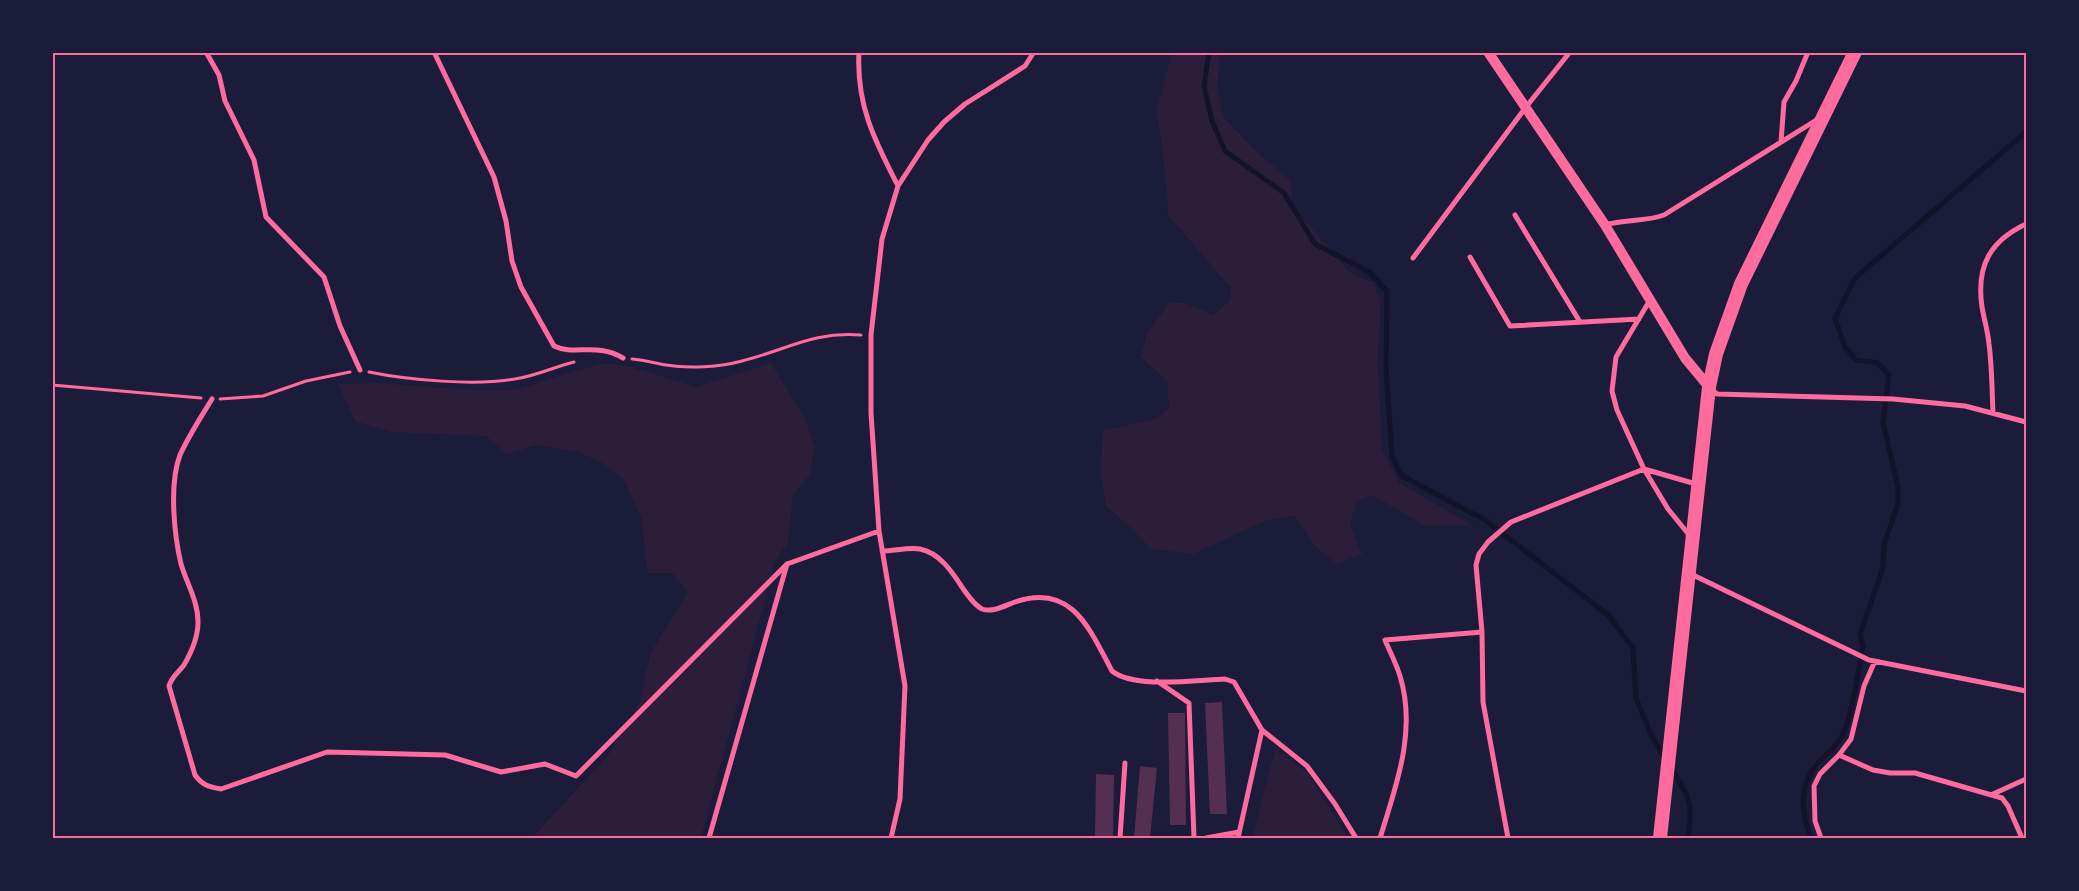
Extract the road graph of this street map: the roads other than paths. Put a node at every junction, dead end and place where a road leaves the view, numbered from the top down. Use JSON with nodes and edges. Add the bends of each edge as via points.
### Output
{"nodes":[{"id":1,"x":206,"y":52,"type":"edge"},
{"id":2,"x":434,"y":52,"type":"edge"},
{"id":3,"x":859,"y":52,"type":"edge"},
{"id":4,"x":1034,"y":52,"type":"edge"},
{"id":5,"x":1488,"y":52,"type":"edge"},
{"id":6,"x":1570,"y":52,"type":"edge"},
{"id":7,"x":1808,"y":52,"type":"edge"},
{"id":8,"x":1855,"y":52,"type":"edge"},
{"id":9,"x":1526,"y":107,"type":"junction"},
{"id":10,"x":1821,"y":118,"type":"junction"},
{"id":11,"x":1781,"y":142,"type":"junction"},
{"id":12,"x":898,"y":186,"type":"junction"},
{"id":13,"x":1515,"y":215,"type":"dead end"},
{"id":14,"x":2026,"y":224,"type":"edge"},
{"id":15,"x":1605,"y":225,"type":"junction"},
{"id":16,"x":1470,"y":257,"type":"dead end"},
{"id":17,"x":1413,"y":258,"type":"dead end"},
{"id":18,"x":1650,"y":300,"type":"junction"},
{"id":19,"x":1639,"y":319,"type":"junction"},
{"id":20,"x":1580,"y":322,"type":"junction"},
{"id":21,"x":622,"y":358,"type":"road end"},
{"id":22,"x":360,"y":370,"type":"road end"},
{"id":23,"x":1709,"y":387,"type":"junction"},
{"id":24,"x":212,"y":399,"type":"road end"},
{"id":25,"x":1993,"y":414,"type":"junction"},
{"id":26,"x":2026,"y":422,"type":"edge"},
{"id":27,"x":1644,"y":469,"type":"junction"},
{"id":28,"x":1699,"y":484,"type":"junction"},
{"id":29,"x":879,"y":531,"type":"junction"},
{"id":30,"x":1693,"y":539,"type":"junction"},
{"id":31,"x":882,"y":551,"type":"junction"},
{"id":32,"x":787,"y":564,"type":"junction"},
{"id":33,"x":1688,"y":573,"type":"junction"},
{"id":34,"x":1482,"y":632,"type":"junction"},
{"id":35,"x":1875,"y":662,"type":"junction"},
{"id":36,"x":1157,"y":681,"type":"junction"},
{"id":37,"x":2026,"y":690,"type":"edge"},
{"id":38,"x":1262,"y":730,"type":"junction"},
{"id":39,"x":1839,"y":755,"type":"junction"},
{"id":40,"x":1125,"y":763,"type":"dead end"},
{"id":41,"x":2026,"y":779,"type":"edge"},
{"id":42,"x":1993,"y":794,"type":"junction"},
{"id":43,"x":1238,"y":832,"type":"junction"},
{"id":44,"x":709,"y":838,"type":"edge"},
{"id":45,"x":891,"y":838,"type":"edge"},
{"id":46,"x":1120,"y":838,"type":"edge"},
{"id":47,"x":1194,"y":838,"type":"edge"},
{"id":48,"x":1206,"y":838,"type":"edge"},
{"id":49,"x":1238,"y":838,"type":"edge"},
{"id":50,"x":1356,"y":838,"type":"edge"},
{"id":51,"x":1380,"y":838,"type":"edge"},
{"id":52,"x":1508,"y":838,"type":"edge"},
{"id":53,"x":1660,"y":838,"type":"edge"},
{"id":54,"x":1821,"y":838,"type":"edge"},
{"id":55,"x":2022,"y":838,"type":"edge"}],
"edges":[{"from":1,"to":22,"type":"street","via":[[219,75],[225,101],[254,160],[266,218],[324,277],[340,326]]},
{"from":2,"to":21,"type":"street","via":[[494,177],[506,220],[512,261],[521,286],[554,346],[562,350],[612,351]]},
{"from":3,"to":12,"type":"street","via":[[858,75],[865,115]]},
{"from":4,"to":12,"type":"street","via":[[1025,66],[965,104],[944,122]]},
{"from":5,"to":9,"type":"main road"},
{"from":6,"to":9,"type":"street"},
{"from":7,"to":11,"type":"street","via":[[1784,102]]},
{"from":8,"to":10,"type":"highway"},
{"from":9,"to":15,"type":"main road"},
{"from":9,"to":17,"type":"street"},
{"from":10,"to":11,"type":"street"},
{"from":10,"to":23,"type":"highway","via":[[1741,284],[1716,354]]},
{"from":11,"to":15,"type":"street","via":[[1664,215],[1650,220],[1624,220]]},
{"from":12,"to":29,"type":"street","via":[[882,239],[871,335],[871,413]]},
{"from":13,"to":20,"type":"street"},
{"from":14,"to":25,"type":"street","via":[[2010,231],[1992,247],[1982,275]]},
{"from":15,"to":18,"type":"main road"},
{"from":16,"to":20,"type":"street","via":[[1510,326]]},
{"from":18,"to":19,"type":"street"},
{"from":18,"to":23,"type":"main road","via":[[1686,358]]},
{"from":19,"to":20,"type":"street"},
{"from":19,"to":27,"type":"street","via":[[1616,357],[1612,391],[1617,410]]},
{"from":23,"to":25,"type":"street","via":[[1717,394],[1893,399],[1965,406]]},
{"from":23,"to":28,"type":"highway"},
{"from":24,"to":32,"type":"street","via":[[189,436],[174,480],[180,557],[197,606],[198,624],[194,643],[183,665],[172,677],[170,686],[195,775],[209,787],[221,788],[327,752],[445,755],[501,772],[545,764],[576,776]]},
{"from":25,"to":26,"type":"street"},
{"from":27,"to":28,"type":"street"},
{"from":27,"to":30,"type":"street","via":[[1668,509]]},
{"from":27,"to":34,"type":"street","via":[[1511,522],[1488,542],[1476,565]]},
{"from":28,"to":30,"type":"highway"},
{"from":29,"to":31,"type":"street"},
{"from":29,"to":32,"type":"street"},
{"from":30,"to":33,"type":"highway"},
{"from":31,"to":36,"type":"street","via":[[921,549],[943,562],[973,603],[983,609],[993,610],[1025,598],[1058,600],[1087,623],[1112,671],[1145,682]]},
{"from":31,"to":45,"type":"street","via":[[905,686],[900,799]]},
{"from":32,"to":44,"type":"street"},
{"from":33,"to":35,"type":"street"},
{"from":33,"to":53,"type":"highway"},
{"from":34,"to":51,"type":"street","via":[[1385,640],[1404,693],[1406,743]]},
{"from":34,"to":52,"type":"street","via":[[1483,702]]},
{"from":35,"to":37,"type":"street"},
{"from":35,"to":39,"type":"street","via":[[1864,686],[1851,739]]},
{"from":36,"to":38,"type":"street","via":[[1225,679],[1234,682]]},
{"from":36,"to":47,"type":"street","via":[[1189,703]]},
{"from":38,"to":43,"type":"street"},
{"from":38,"to":50,"type":"street","via":[[1308,766]]},
{"from":39,"to":42,"type":"street","via":[[1874,770],[1915,773]]},
{"from":39,"to":54,"type":"street","via":[[1820,774],[1814,786],[1814,821]]},
{"from":40,"to":46,"type":"street"},
{"from":41,"to":42,"type":"street"},
{"from":42,"to":55,"type":"street","via":[[2008,806]]},
{"from":43,"to":48,"type":"street"},
{"from":43,"to":49,"type":"street"}]}
